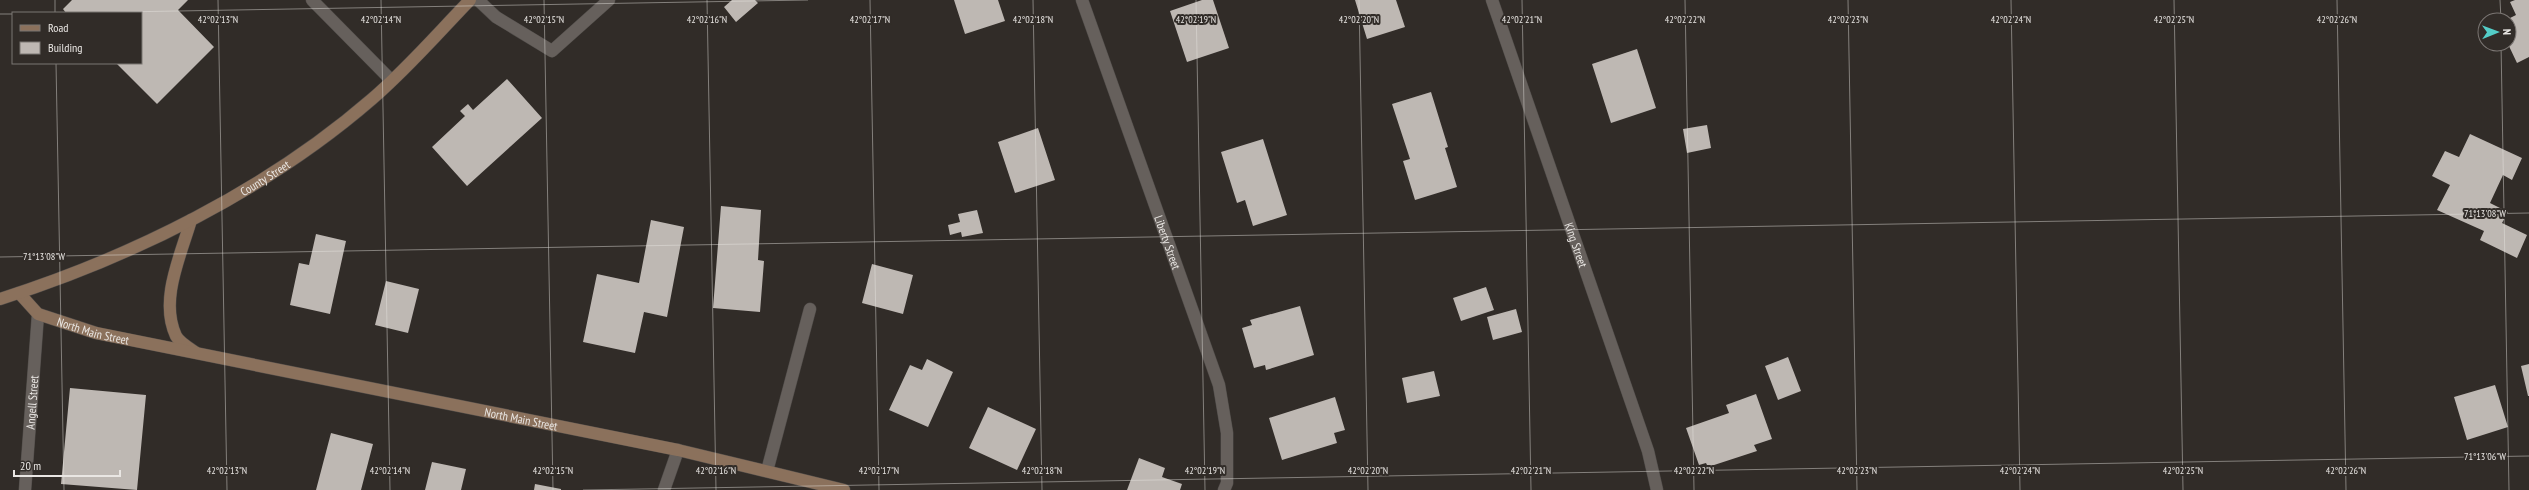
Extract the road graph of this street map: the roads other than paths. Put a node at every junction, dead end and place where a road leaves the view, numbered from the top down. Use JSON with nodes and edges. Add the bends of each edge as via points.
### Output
{"nodes":[{"id":1,"x":312,"y":0,"type":"edge"},
{"id":2,"x":470,"y":0,"type":"edge"},
{"id":3,"x":478,"y":0,"type":"edge"},
{"id":4,"x":609,"y":0,"type":"edge"},
{"id":5,"x":1082,"y":0,"type":"edge"},
{"id":6,"x":1492,"y":0,"type":"edge"},
{"id":7,"x":391,"y":80,"type":"junction"},
{"id":8,"x":191,"y":220,"type":"junction"},
{"id":9,"x":19,"y":293,"type":"junction"},
{"id":10,"x":0,"y":299,"type":"edge"},
{"id":11,"x":810,"y":309,"type":"dead end"},
{"id":12,"x":38,"y":314,"type":"junction"},
{"id":13,"x":197,"y":354,"type":"junction"},
{"id":14,"x":678,"y":450,"type":"junction"},
{"id":15,"x":767,"y":471,"type":"junction"},
{"id":16,"x":26,"y":490,"type":"edge"},
{"id":17,"x":664,"y":490,"type":"edge"},
{"id":18,"x":844,"y":490,"type":"edge"},
{"id":19,"x":1224,"y":490,"type":"edge"},
{"id":20,"x":1657,"y":490,"type":"edge"}],
"edges":[{"from":1,"to":7,"type":"street"},
{"from":2,"to":7,"type":"street","name":"County Street"},
{"from":3,"to":4,"type":"street","via":[[496,17],[552,52]]},
{"from":5,"to":19,"type":"street","name":"Liberty Street","via":[[1219,385],[1227,433],[1227,483]]},
{"from":6,"to":20,"type":"street","name":"King Street","via":[[1648,451]]},
{"from":7,"to":8,"type":"street","name":"County Street","via":[[373,99],[303,152],[248,188]]},
{"from":8,"to":9,"type":"street","name":"County Street","via":[[137,247]]},
{"from":8,"to":13,"type":"street","name":"North Main Street","via":[[172,283],[169,311],[176,338]]},
{"from":9,"to":10,"type":"street"},
{"from":9,"to":12,"type":"street","name":"North Main Street"},
{"from":11,"to":15,"type":"street"},
{"from":12,"to":13,"type":"street","name":"North Main Street","via":[[96,333]]},
{"from":12,"to":16,"type":"street","name":"Angell Street"},
{"from":13,"to":14,"type":"street","name":"North Main Street"},
{"from":14,"to":15,"type":"street","name":"North Main Street"},
{"from":14,"to":17,"type":"street"},
{"from":15,"to":18,"type":"street","name":"North Main Street"}]}
